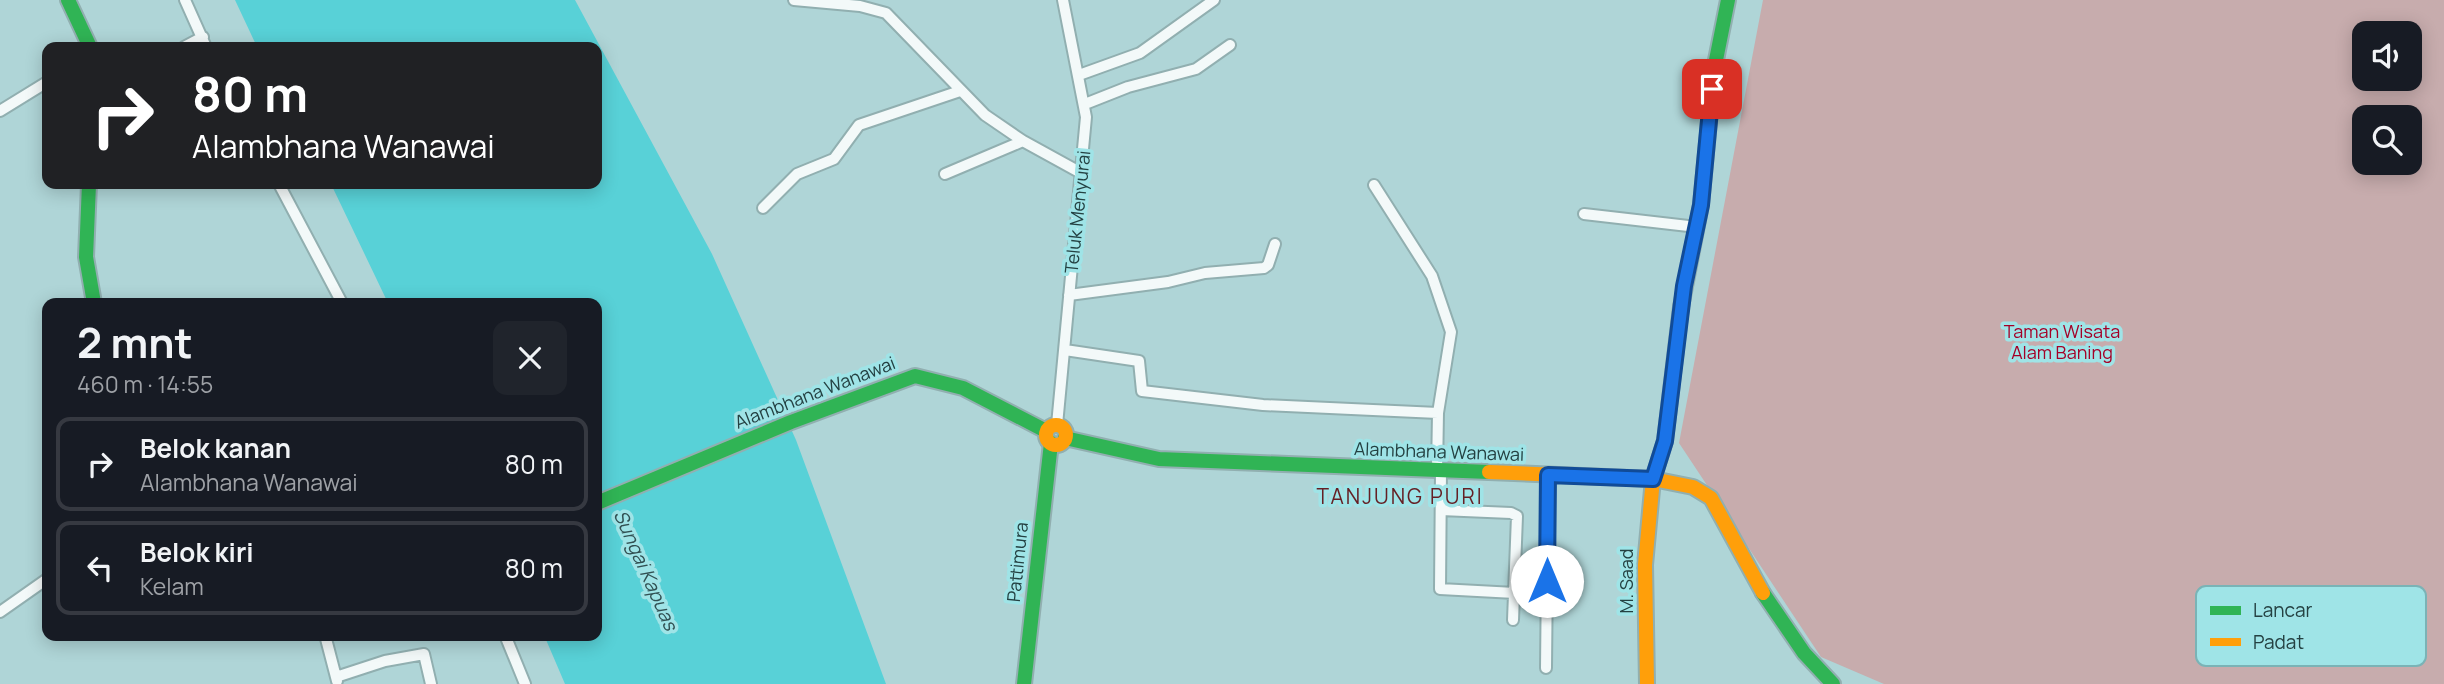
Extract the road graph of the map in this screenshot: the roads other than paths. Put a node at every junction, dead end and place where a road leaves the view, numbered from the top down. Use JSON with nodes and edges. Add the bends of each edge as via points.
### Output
{"nodes":[{"id":1,"x":68,"y":0,"type":"edge"},
{"id":2,"x":185,"y":0,"type":"edge"},
{"id":3,"x":793,"y":0,"type":"edge"},
{"id":4,"x":1063,"y":0,"type":"edge"},
{"id":5,"x":1214,"y":0,"type":"edge"},
{"id":6,"x":1728,"y":0,"type":"edge"},
{"id":7,"x":88,"y":42,"type":"edge"},
{"id":8,"x":204,"y":42,"type":"edge"},
{"id":9,"x":1230,"y":45,"type":"dead end"},
{"id":10,"x":1079,"y":75,"type":"junction"},
{"id":11,"x":42,"y":85,"type":"edge"},
{"id":12,"x":960,"y":91,"type":"junction"},
{"id":13,"x":1085,"y":104,"type":"junction"},
{"id":14,"x":0,"y":111,"type":"edge"},
{"id":15,"x":1023,"y":141,"type":"junction"},
{"id":16,"x":945,"y":174,"type":"dead end"},
{"id":17,"x":1083,"y":174,"type":"junction"},
{"id":18,"x":1374,"y":186,"type":"dead end"},
{"id":19,"x":89,"y":189,"type":"edge"},
{"id":20,"x":282,"y":189,"type":"edge"},
{"id":21,"x":763,"y":208,"type":"dead end"},
{"id":22,"x":1584,"y":214,"type":"dead end"},
{"id":23,"x":1697,"y":227,"type":"junction"},
{"id":24,"x":1275,"y":244,"type":"dead end"},
{"id":25,"x":1069,"y":295,"type":"junction"},
{"id":26,"x":93,"y":298,"type":"edge"},
{"id":27,"x":339,"y":298,"type":"edge"},
{"id":28,"x":1065,"y":350,"type":"junction"},
{"id":29,"x":1438,"y":413,"type":"junction"},
{"id":30,"x":1055,"y":435,"type":"junction"},
{"id":31,"x":1439,"y":471,"type":"junction"},
{"id":32,"x":1548,"y":475,"type":"junction"},
{"id":33,"x":1653,"y":479,"type":"junction"},
{"id":34,"x":602,"y":501,"type":"edge"},
{"id":35,"x":1441,"y":510,"type":"junction"},
{"id":36,"x":42,"y":583,"type":"edge"},
{"id":37,"x":1515,"y":593,"type":"junction"},
{"id":38,"x":0,"y":612,"type":"edge"},
{"id":39,"x":1513,"y":620,"type":"dead end"},
{"id":40,"x":326,"y":641,"type":"edge"},
{"id":41,"x":507,"y":641,"type":"edge"},
{"id":42,"x":1546,"y":668,"type":"dead end"},
{"id":43,"x":336,"y":680,"type":"edge"},
{"id":44,"x":431,"y":684,"type":"edge"},
{"id":45,"x":525,"y":684,"type":"edge"},
{"id":46,"x":1024,"y":684,"type":"edge"},
{"id":47,"x":1647,"y":684,"type":"edge"},
{"id":48,"x":1833,"y":684,"type":"edge"}],
"edges":[{"from":1,"to":7,"type":"main road"},
{"from":2,"to":8,"type":"street"},
{"from":3,"to":12,"type":"street","via":[[886,13]]},
{"from":4,"to":10,"type":"street","name":"Teluk Menyurai"},
{"from":5,"to":10,"type":"street","via":[[1140,53]]},
{"from":6,"to":23,"type":"main road","name":"M. Saad","via":[[1714,70]]},
{"from":9,"to":13,"type":"street","via":[[1196,69]]},
{"from":10,"to":13,"type":"street","name":"Teluk Menyurai"},
{"from":11,"to":14,"type":"street"},
{"from":12,"to":15,"type":"street"},
{"from":12,"to":21,"type":"street","via":[[859,125],[834,159],[797,174]]},
{"from":13,"to":17,"type":"street","name":"Teluk Menyurai"},
{"from":15,"to":16,"type":"street"},
{"from":15,"to":17,"type":"street"},
{"from":17,"to":25,"type":"street","name":"Teluk Menyurai"},
{"from":18,"to":29,"type":"street","via":[[1432,276],[1446,313],[1451,341]]},
{"from":19,"to":26,"type":"main road","via":[[86,257]]},
{"from":20,"to":27,"type":"street"},
{"from":22,"to":23,"type":"street"},
{"from":23,"to":33,"type":"main road","name":"M. Saad","via":[[1684,286],[1665,441]]},
{"from":24,"to":25,"type":"street","via":[[1264,268]]},
{"from":25,"to":28,"type":"street","name":"Teluk Menyurai"},
{"from":28,"to":29,"type":"street","via":[[1139,361],[1142,391],[1263,405]]},
{"from":28,"to":30,"type":"street","name":"Teluk Menyurai"},
{"from":29,"to":31,"type":"street"},
{"from":30,"to":31,"type":"main road","name":"Alambhana Wanawai","via":[[1159,459]]},
{"from":30,"to":34,"type":"main road","name":"Alambhana Wanawai","via":[[937,379],[915,376]]},
{"from":30,"to":46,"type":"main road","name":"Pattimura"},
{"from":31,"to":32,"type":"main road","name":"Alambhana Wanawai"},
{"from":31,"to":35,"type":"street"},
{"from":32,"to":33,"type":"main road","name":"Alambhana Wanawai"},
{"from":32,"to":42,"type":"street"},
{"from":33,"to":47,"type":"main road","name":"M. Saad","via":[[1645,565]]},
{"from":33,"to":48,"type":"main road","name":"Alambhana Wanawai","via":[[1688,485],[1719,507],[1760,588],[1808,660]]},
{"from":35,"to":37,"type":"street","via":[[1517,516]]},
{"from":35,"to":37,"type":"street","via":[[1440,589]]},
{"from":36,"to":38,"type":"street"},
{"from":37,"to":39,"type":"street"},
{"from":40,"to":43,"type":"street"},
{"from":41,"to":45,"type":"street"},
{"from":43,"to":44,"type":"street","via":[[385,661],[424,653]]}]}
